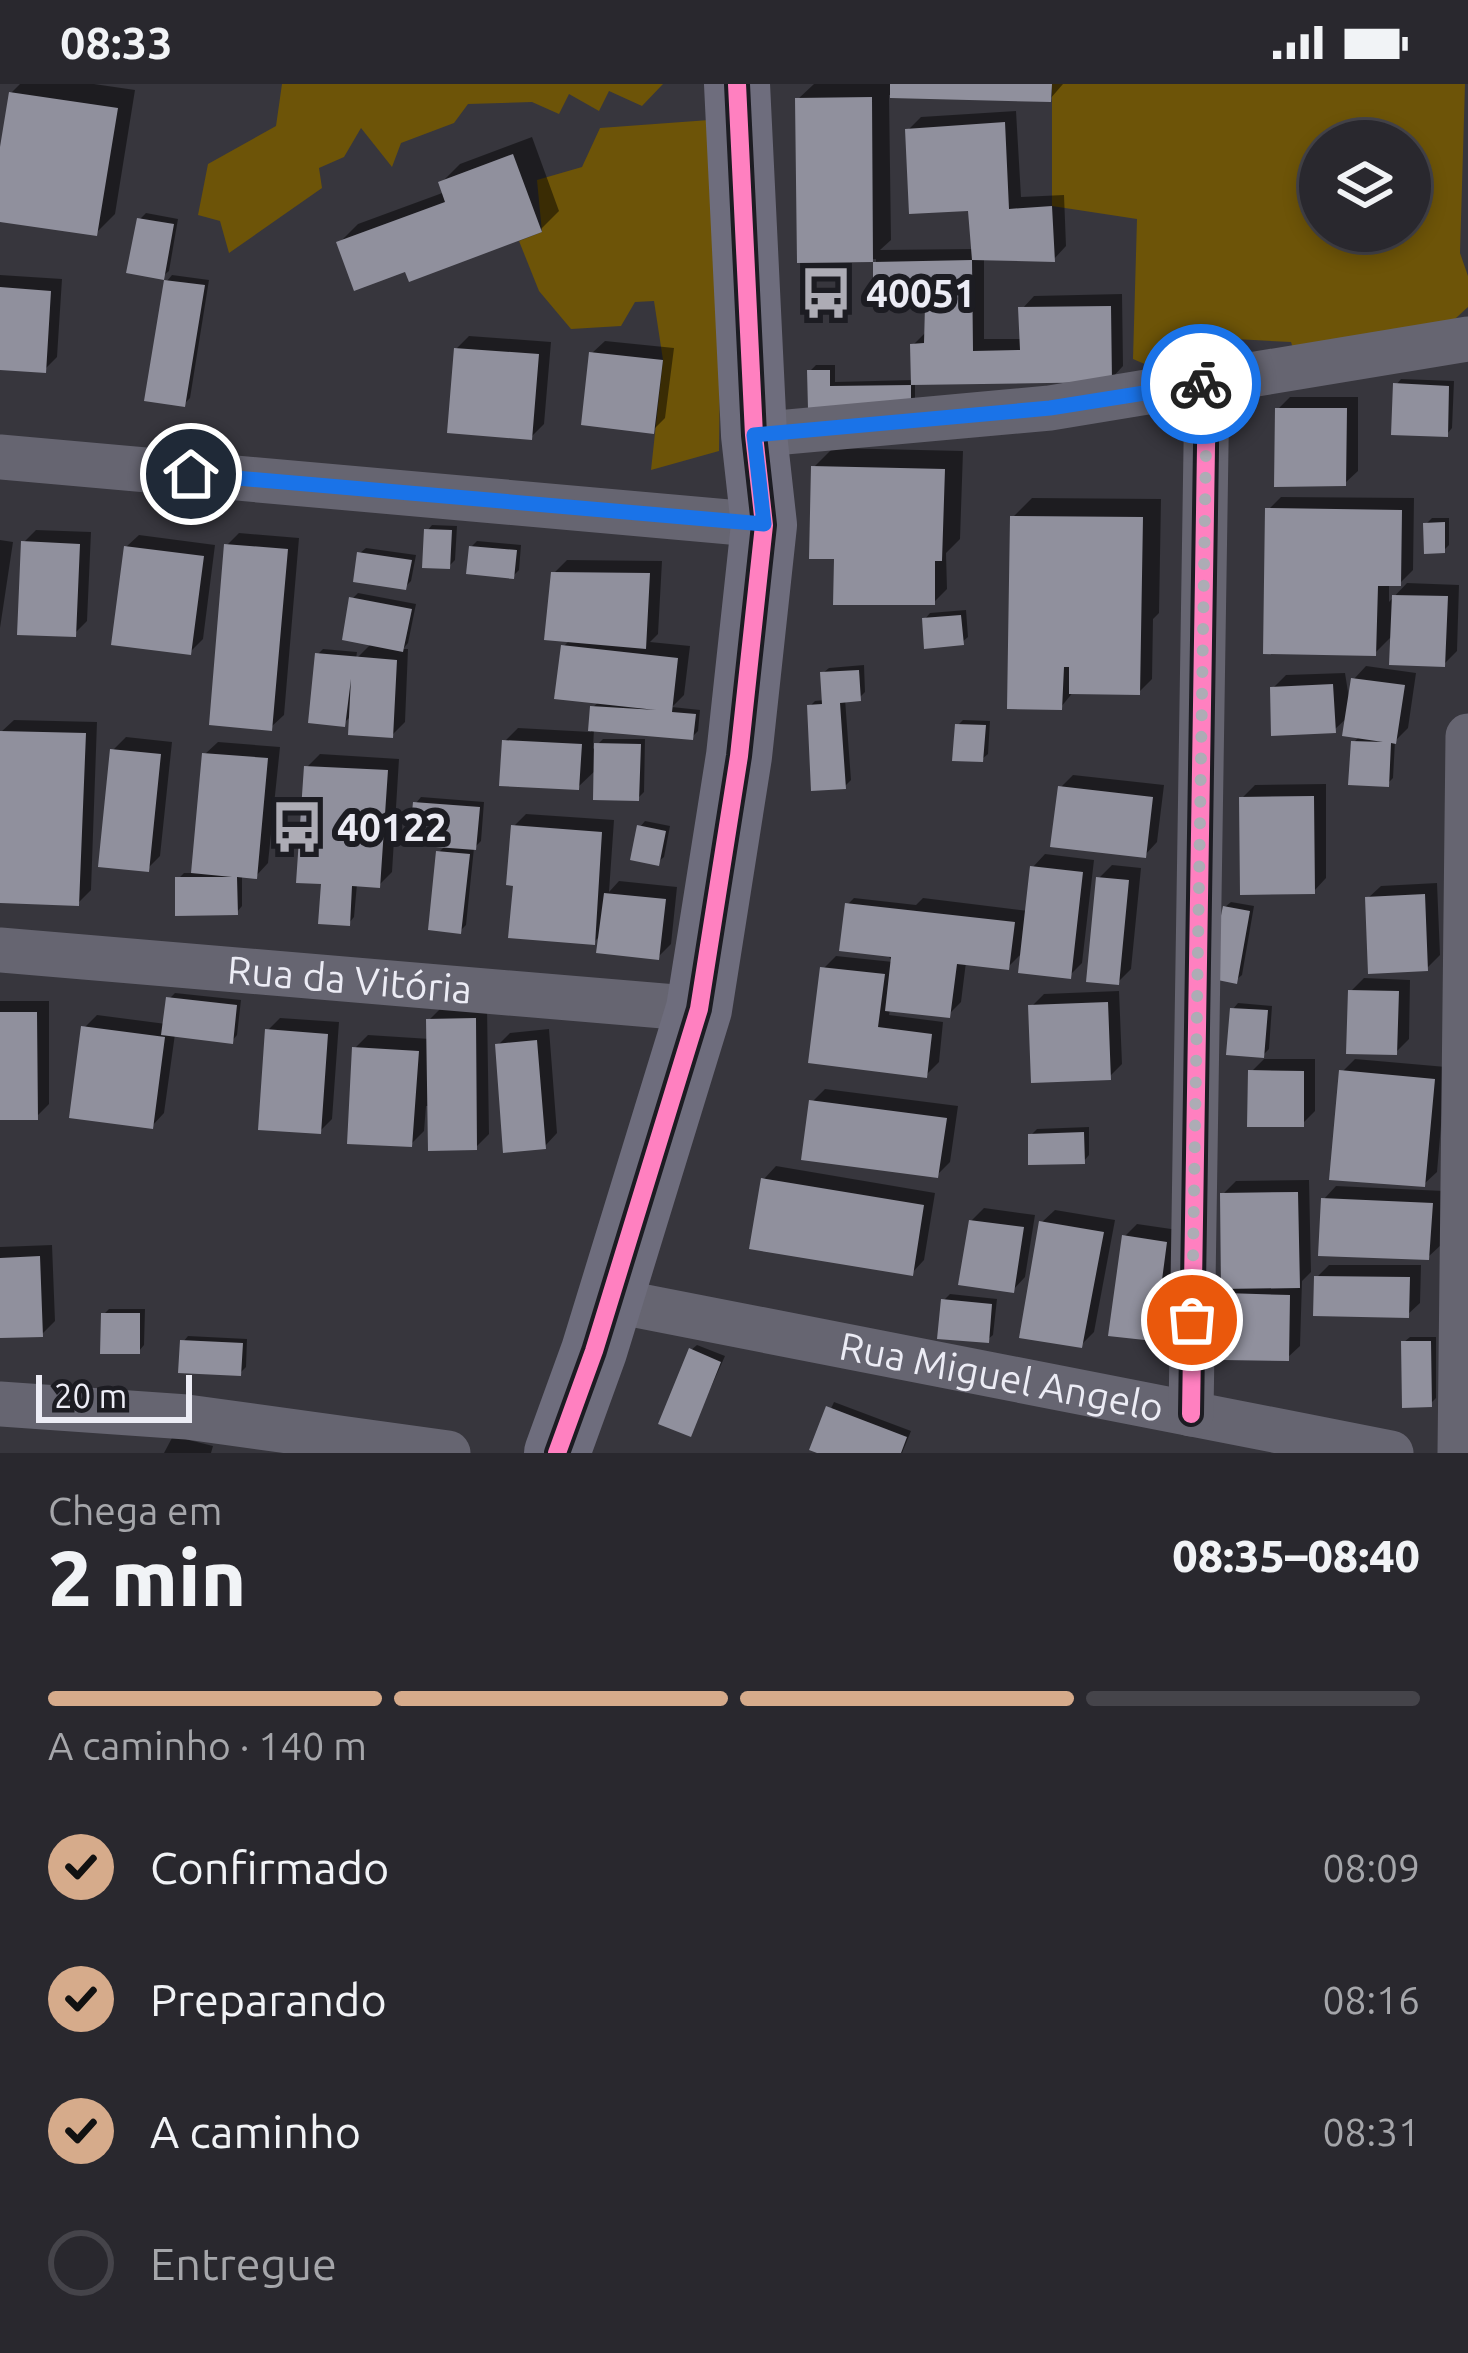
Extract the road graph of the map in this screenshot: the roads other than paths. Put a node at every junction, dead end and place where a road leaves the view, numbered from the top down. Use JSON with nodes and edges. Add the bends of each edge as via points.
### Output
{"nodes":[{"id":1,"x":737,"y":84,"type":"edge"},
{"id":2,"x":1468,"y":339,"type":"edge"},
{"id":3,"x":1207,"y":383,"type":"junction"},
{"id":4,"x":754,"y":435,"type":"junction"},
{"id":5,"x":0,"y":457,"type":"edge"},
{"id":6,"x":764,"y":524,"type":"junction"},
{"id":7,"x":1468,"y":736,"type":"edge"},
{"id":8,"x":0,"y":950,"type":"edge"},
{"id":9,"x":1465,"y":985,"type":"edge"},
{"id":10,"x":699,"y":1009,"type":"junction"},
{"id":11,"x":610,"y":1300,"type":"junction"},
{"id":12,"x":0,"y":1403,"type":"edge"},
{"id":13,"x":1191,"y":1414,"type":"junction"},
{"id":14,"x":448,"y":1453,"type":"edge"},
{"id":15,"x":556,"y":1453,"type":"edge"},
{"id":16,"x":1391,"y":1453,"type":"edge"},
{"id":17,"x":1460,"y":1453,"type":"edge"}],
"edges":[{"from":1,"to":4,"type":"main road"},
{"from":2,"to":3,"type":"street"},
{"from":3,"to":4,"type":"street","via":[[1050,408]]},
{"from":3,"to":13,"type":"street"},
{"from":4,"to":6,"type":"main road"},
{"from":5,"to":6,"type":"street"},
{"from":6,"to":10,"type":"main road","via":[[739,756]]},
{"from":7,"to":9,"type":"street"},
{"from":8,"to":10,"type":"street","name":"Rua da Vitória"},
{"from":9,"to":17,"type":"street"},
{"from":10,"to":11,"type":"main road"},
{"from":11,"to":13,"type":"street","name":"Rua Miguel Angelo"},
{"from":11,"to":15,"type":"main road"},
{"from":12,"to":14,"type":"street","via":[[187,1417]]},
{"from":13,"to":16,"type":"street","name":"Rua Miguel Angelo"}]}
